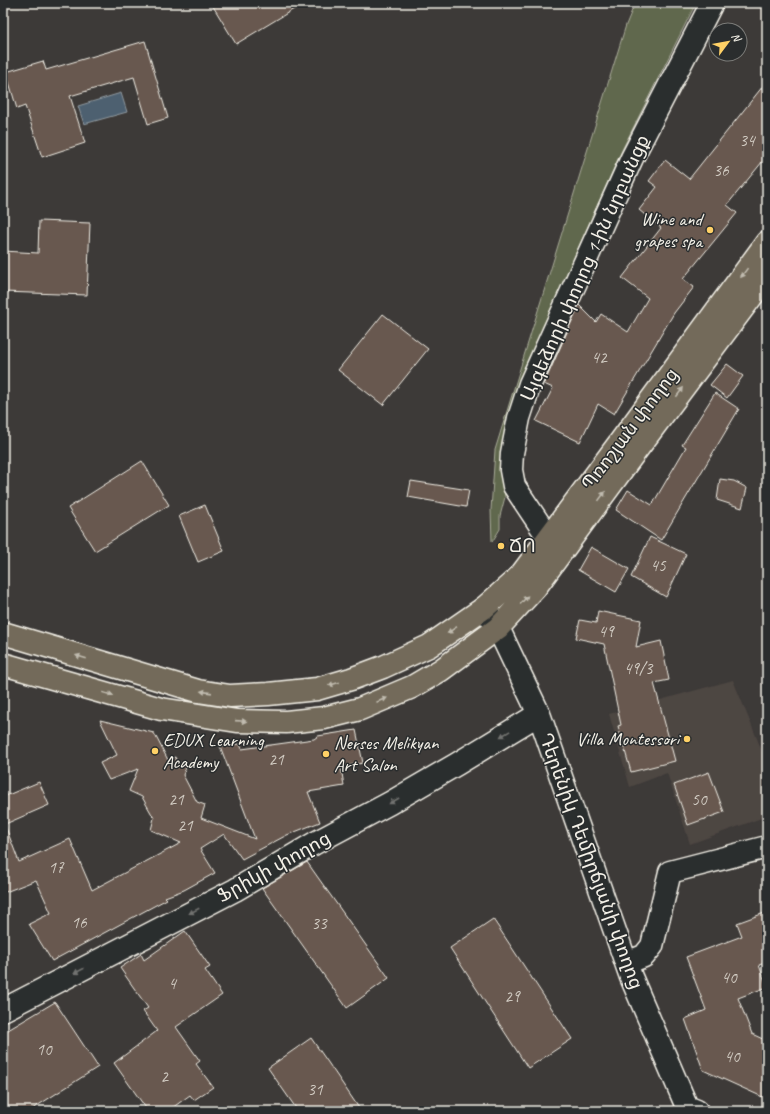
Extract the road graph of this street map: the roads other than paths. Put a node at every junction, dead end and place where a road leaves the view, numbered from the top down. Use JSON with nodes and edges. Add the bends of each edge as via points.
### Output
{"nodes":[{"id":1,"x":712,"y":3,"type":"edge"},
{"id":2,"x":767,"y":242,"type":"edge"},
{"id":3,"x":767,"y":276,"type":"edge"},
{"id":4,"x":548,"y":537,"type":"junction"},
{"id":5,"x":484,"y":608,"type":"junction"},
{"id":6,"x":498,"y":628,"type":"junction"},
{"id":7,"x":3,"y":633,"type":"edge"},
{"id":8,"x":3,"y":664,"type":"edge"},
{"id":9,"x":539,"y":714,"type":"junction"},
{"id":10,"x":767,"y":847,"type":"edge"},
{"id":11,"x":626,"y":963,"type":"junction"},
{"id":12,"x":3,"y":1010,"type":"edge"},
{"id":13,"x":697,"y":1111,"type":"edge"}],
"edges":[{"from":1,"to":4,"type":"street","name":"Այգեձորի փողոց 1-ին նրբանցք","via":[[632,158],[530,384],[519,418],[512,453],[511,470],[514,486]]},
{"from":2,"to":4,"type":"main road","name":"Պռոշյան փողոց","one_way":true},
{"from":6,"to":3,"type":"main road","name":"Պռոշյան փողոց","one_way":true,"via":[[535,588]]},
{"from":4,"to":5,"type":"main road","name":"Պռոշյան փողոց","via":[[520,576]]},
{"from":5,"to":6,"type":"street","name":"Դերենիկ Դեմիրճյանի փողոց"},
{"from":5,"to":7,"type":"main road","name":"Պռոշյան փողոց","one_way":true,"via":[[429,646],[352,679],[317,689],[230,696],[198,691]]},
{"from":8,"to":6,"type":"main road","name":"Պռոշյան փողոց","one_way":true,"via":[[161,709],[237,721],[286,722],[324,718],[360,709],[412,687],[441,670]]},
{"from":6,"to":9,"type":"street","name":"Դերենիկ Դեմիրճյանի փողոց"},
{"from":9,"to":11,"type":"street","name":"Դերենիկ Դեմիրճյանի փողոց"},
{"from":9,"to":12,"type":"street","name":"Ֆրիկի փողոց","one_way":true,"via":[[390,803],[235,890]]},
{"from":10,"to":11,"type":"street","via":[[670,872],[652,946],[644,956]]},
{"from":11,"to":13,"type":"street","name":"Դերենիկ Դեմիրճյանի փողոց","via":[[687,1107]]}]}
